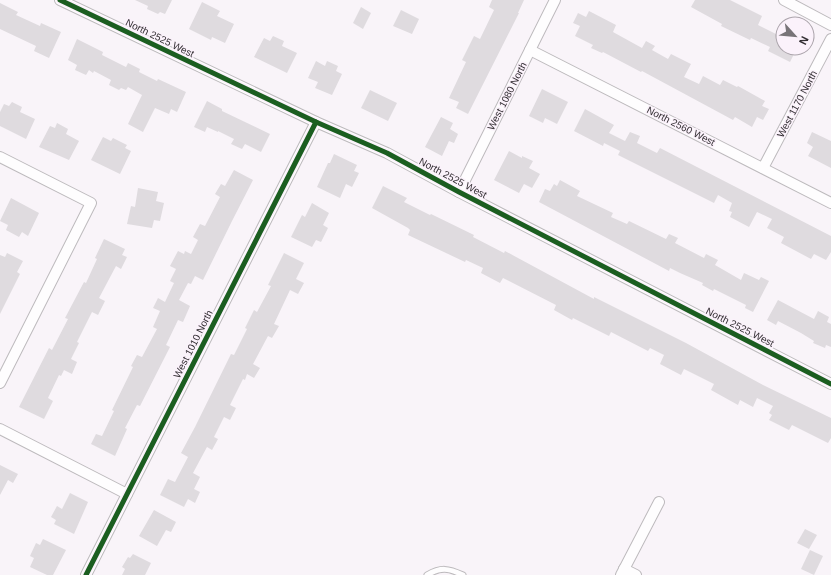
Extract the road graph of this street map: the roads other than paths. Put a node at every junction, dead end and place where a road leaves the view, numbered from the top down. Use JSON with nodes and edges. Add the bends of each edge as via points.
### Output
{"nodes":[{"id":1,"x":60,"y":0,"type":"edge"},
{"id":2,"x":555,"y":0,"type":"edge"},
{"id":3,"x":784,"y":0,"type":"edge"},
{"id":4,"x":831,"y":25,"type":"edge"},
{"id":5,"x":831,"y":39,"type":"edge"},
{"id":6,"x":530,"y":50,"type":"junction"},
{"id":7,"x":316,"y":122,"type":"junction"},
{"id":8,"x":0,"y":157,"type":"edge"},
{"id":9,"x":763,"y":168,"type":"junction"},
{"id":10,"x":459,"y":192,"type":"junction"},
{"id":11,"x":831,"y":203,"type":"edge"},
{"id":12,"x":0,"y":383,"type":"edge"},
{"id":13,"x":831,"y":384,"type":"edge"},
{"id":14,"x":0,"y":429,"type":"edge"},
{"id":15,"x":127,"y":494,"type":"junction"},
{"id":16,"x":659,"y":502,"type":"dead end"},
{"id":17,"x":623,"y":572,"type":"edge"},
{"id":18,"x":86,"y":575,"type":"edge"},
{"id":19,"x":427,"y":575,"type":"edge"},
{"id":20,"x":463,"y":575,"type":"edge"},
{"id":21,"x":636,"y":575,"type":"edge"}],
"edges":[{"from":1,"to":7,"type":"street","name":"North 2525 West"},
{"from":2,"to":6,"type":"street","name":"West 1080 North"},
{"from":3,"to":4,"type":"street"},
{"from":5,"to":9,"type":"street","name":"West 1170 North"},
{"from":6,"to":9,"type":"street","name":"North 2560 West"},
{"from":6,"to":10,"type":"street","name":"West 1080 North"},
{"from":7,"to":10,"type":"street","name":"North 2525 West","via":[[387,153]]},
{"from":7,"to":15,"type":"street","name":"West 1010 North"},
{"from":8,"to":12,"type":"street","via":[[91,204]]},
{"from":9,"to":11,"type":"street","name":"North 2560 West"},
{"from":10,"to":13,"type":"street","name":"North 2525 West"},
{"from":14,"to":15,"type":"street"},
{"from":15,"to":18,"type":"street","name":"West 1010 North"},
{"from":16,"to":17,"type":"street"},
{"from":17,"to":21,"type":"street"},
{"from":19,"to":20,"type":"lane","via":[[437,569],[452,570]]}]}
